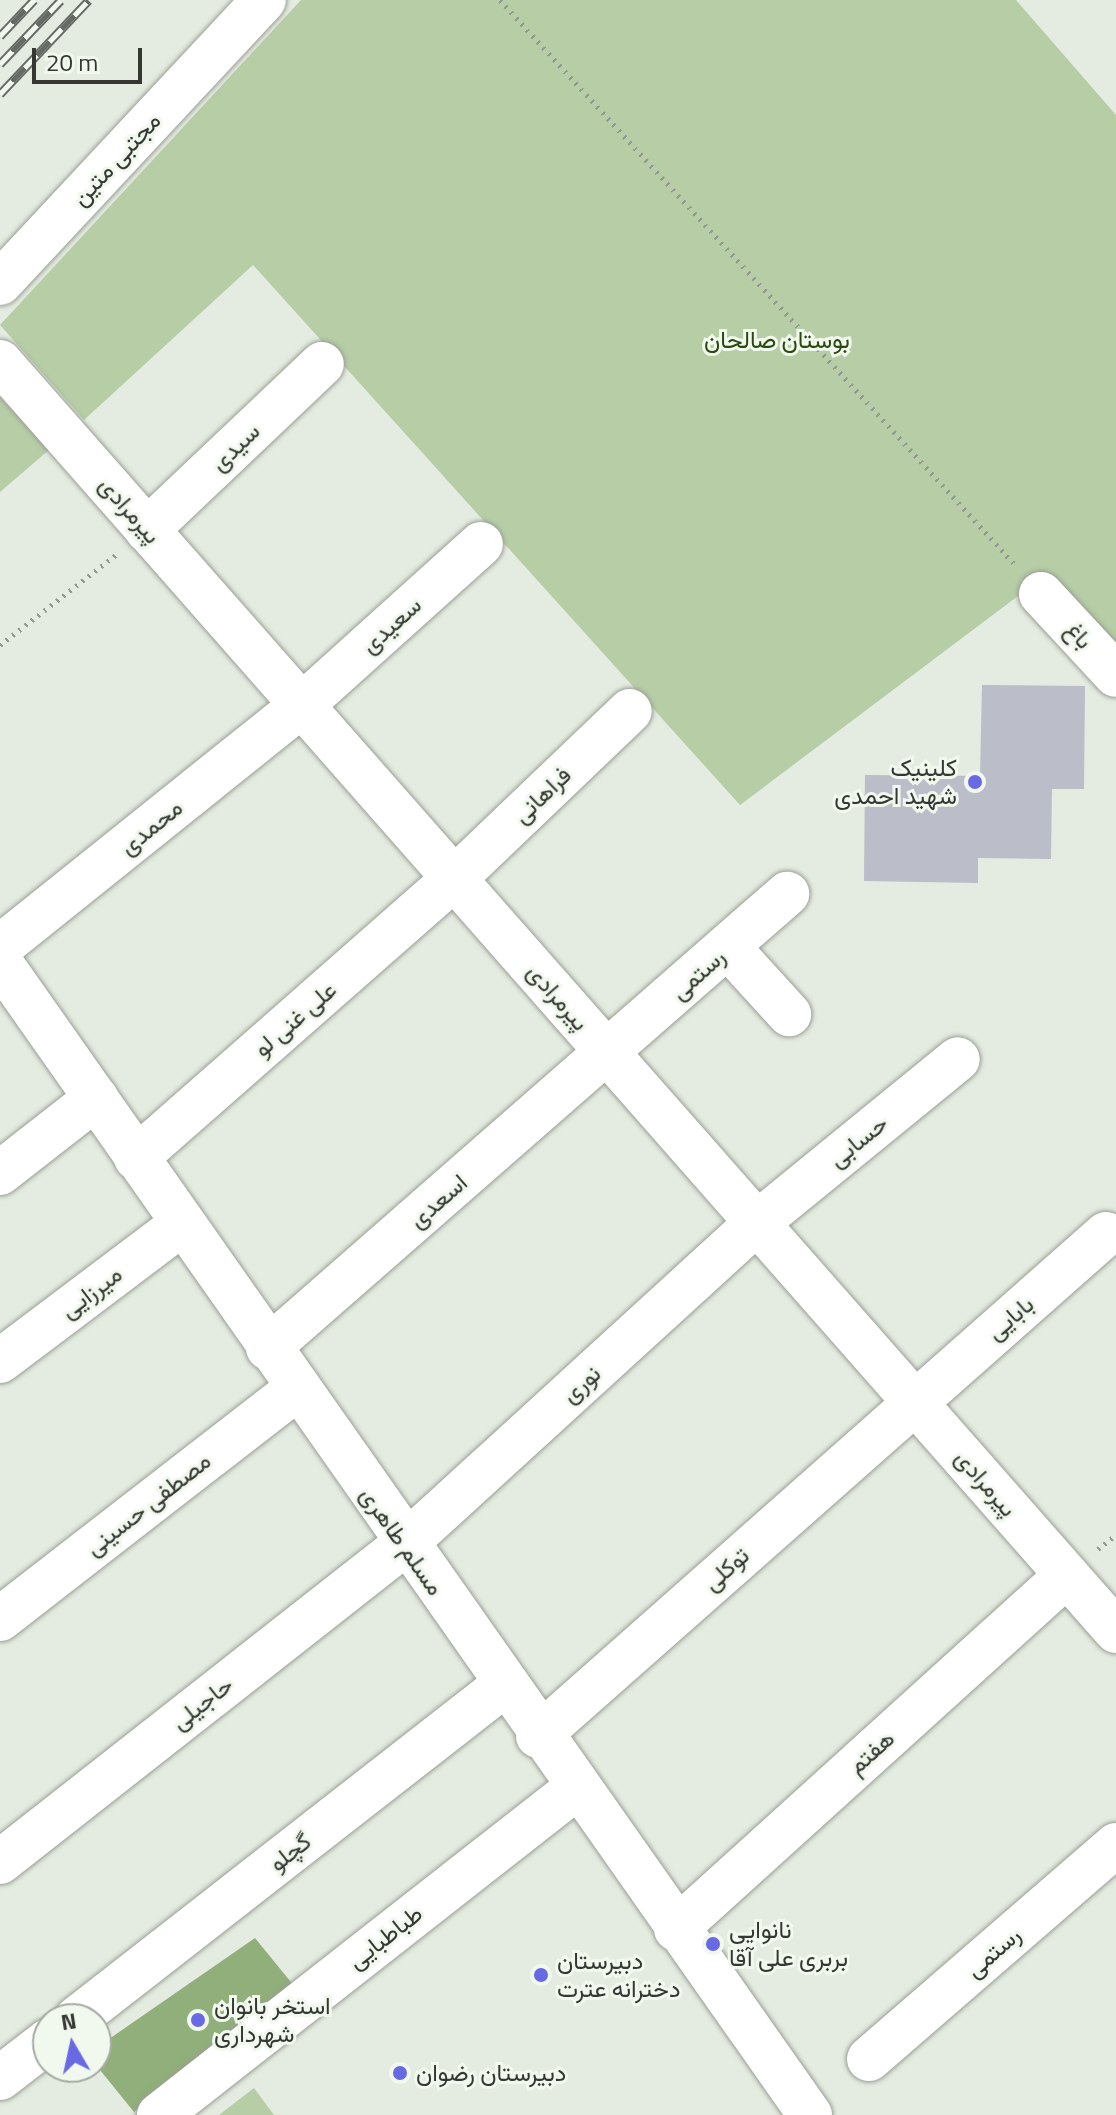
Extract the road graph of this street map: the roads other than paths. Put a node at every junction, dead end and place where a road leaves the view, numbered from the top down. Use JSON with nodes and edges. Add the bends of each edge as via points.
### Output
{"nodes":[{"id":1,"x":264,"y":0,"type":"edge"},
{"id":2,"x":0,"y":283,"type":"edge"},
{"id":3,"x":0,"y":362,"type":"edge"},
{"id":4,"x":322,"y":364,"type":"dead end"},
{"id":5,"x":147,"y":530,"type":"junction"},
{"id":6,"x":481,"y":544,"type":"dead end"},
{"id":7,"x":1041,"y":594,"type":"road end"},
{"id":8,"x":1116,"y":675,"type":"edge"},
{"id":9,"x":301,"y":706,"type":"junction"},
{"id":10,"x":630,"y":711,"type":"dead end"},
{"id":11,"x":454,"y":879,"type":"junction"},
{"id":12,"x":787,"y":894,"type":"dead end"},
{"id":13,"x":0,"y":947,"type":"edge"},
{"id":14,"x":728,"y":947,"type":"junction"},
{"id":15,"x":0,"y":962,"type":"edge"},
{"id":16,"x":789,"y":1014,"type":"dead end"},
{"id":17,"x":608,"y":1054,"type":"junction"},
{"id":18,"x":958,"y":1059,"type":"dead end"},
{"id":19,"x":96,"y":1098,"type":"junction"},
{"id":20,"x":136,"y":1158,"type":"junction"},
{"id":21,"x":0,"y":1173,"type":"edge"},
{"id":22,"x":757,"y":1223,"type":"junction"},
{"id":23,"x":182,"y":1224,"type":"junction"},
{"id":24,"x":1106,"y":1234,"type":"dead end"},
{"id":25,"x":268,"y":1348,"type":"junction"},
{"id":26,"x":0,"y":1361,"type":"edge"},
{"id":27,"x":297,"y":1389,"type":"junction"},
{"id":28,"x":914,"y":1401,"type":"junction"},
{"id":29,"x":405,"y":1544,"type":"junction"},
{"id":30,"x":1067,"y":1575,"type":"junction"},
{"id":31,"x":0,"y":1619,"type":"edge"},
{"id":32,"x":1116,"y":1631,"type":"edge"},
{"id":33,"x":503,"y":1686,"type":"junction"},
{"id":34,"x":538,"y":1736,"type":"junction"},
{"id":35,"x":575,"y":1789,"type":"junction"},
{"id":36,"x":1116,"y":1845,"type":"edge"},
{"id":37,"x":0,"y":1862,"type":"edge"},
{"id":38,"x":676,"y":1929,"type":"junction"},
{"id":39,"x":97,"y":2003,"type":"edge"},
{"id":40,"x":32,"y":2053,"type":"edge"},
{"id":41,"x":869,"y":2059,"type":"dead end"},
{"id":42,"x":0,"y":2078,"type":"edge"},
{"id":43,"x":159,"y":2115,"type":"edge"},
{"id":44,"x":810,"y":2115,"type":"edge"}],
"edges":[{"from":1,"to":2,"type":"street","name":"مجتبی متین"},
{"from":3,"to":5,"type":"street","name":"پیرمرادی"},
{"from":4,"to":5,"type":"street","name":"سیدی"},
{"from":5,"to":9,"type":"street","name":"پیرمرادی"},
{"from":6,"to":9,"type":"street","name":"سعیدی"},
{"from":7,"to":8,"type":"street","name":"باغ"},
{"from":9,"to":11,"type":"street","name":"پیرمرادی"},
{"from":9,"to":13,"type":"street","name":"محمدی"},
{"from":10,"to":11,"type":"street","name":"فراهانی"},
{"from":11,"to":17,"type":"street","name":"پیرمرادی"},
{"from":11,"to":20,"type":"street","name":"علی غنی لو"},
{"from":12,"to":14,"type":"street","name":"رستمی"},
{"from":14,"to":16,"type":"street"},
{"from":14,"to":17,"type":"street","name":"رستمی"},
{"from":15,"to":19,"type":"street","name":"مسلم طاهری"},
{"from":17,"to":22,"type":"street","name":"پیرمرادی"},
{"from":17,"to":25,"type":"street","name":"اسعدی"},
{"from":18,"to":22,"type":"street","name":"حسابی"},
{"from":19,"to":20,"type":"street","name":"مسلم طاهری"},
{"from":19,"to":21,"type":"street"},
{"from":20,"to":23,"type":"street","name":"مسلم طاهری"},
{"from":22,"to":28,"type":"street","name":"پیرمرادی"},
{"from":22,"to":29,"type":"street","name":"نوری"},
{"from":23,"to":25,"type":"street","name":"مسلم طاهری"},
{"from":23,"to":26,"type":"street","name":"میرزایی"},
{"from":24,"to":28,"type":"street","name":"بابایی"},
{"from":25,"to":27,"type":"street","name":"مسلم طاهری"},
{"from":27,"to":29,"type":"street","name":"مسلم طاهری"},
{"from":27,"to":31,"type":"street","name":"مصطفی حسینی"},
{"from":28,"to":30,"type":"street","name":"پیرمرادی"},
{"from":28,"to":34,"type":"street","name":"توکلی"},
{"from":29,"to":33,"type":"street","name":"مسلم طاهری"},
{"from":29,"to":37,"type":"street","name":"حاجیلی"},
{"from":30,"to":32,"type":"street","name":"پیرمرادی"},
{"from":30,"to":38,"type":"street","name":"هفتم"},
{"from":33,"to":34,"type":"street","name":"مسلم طاهری"},
{"from":33,"to":39,"type":"street","name":"گچلو"},
{"from":34,"to":35,"type":"street","name":"مسلم طاهری"},
{"from":35,"to":38,"type":"street","name":"مسلم طاهری"},
{"from":35,"to":43,"type":"street","name":"طباطبایی"},
{"from":36,"to":41,"type":"street","name":"رستمی"},
{"from":38,"to":44,"type":"street","name":"مسلم طاهری"},
{"from":40,"to":42,"type":"street"}]}
